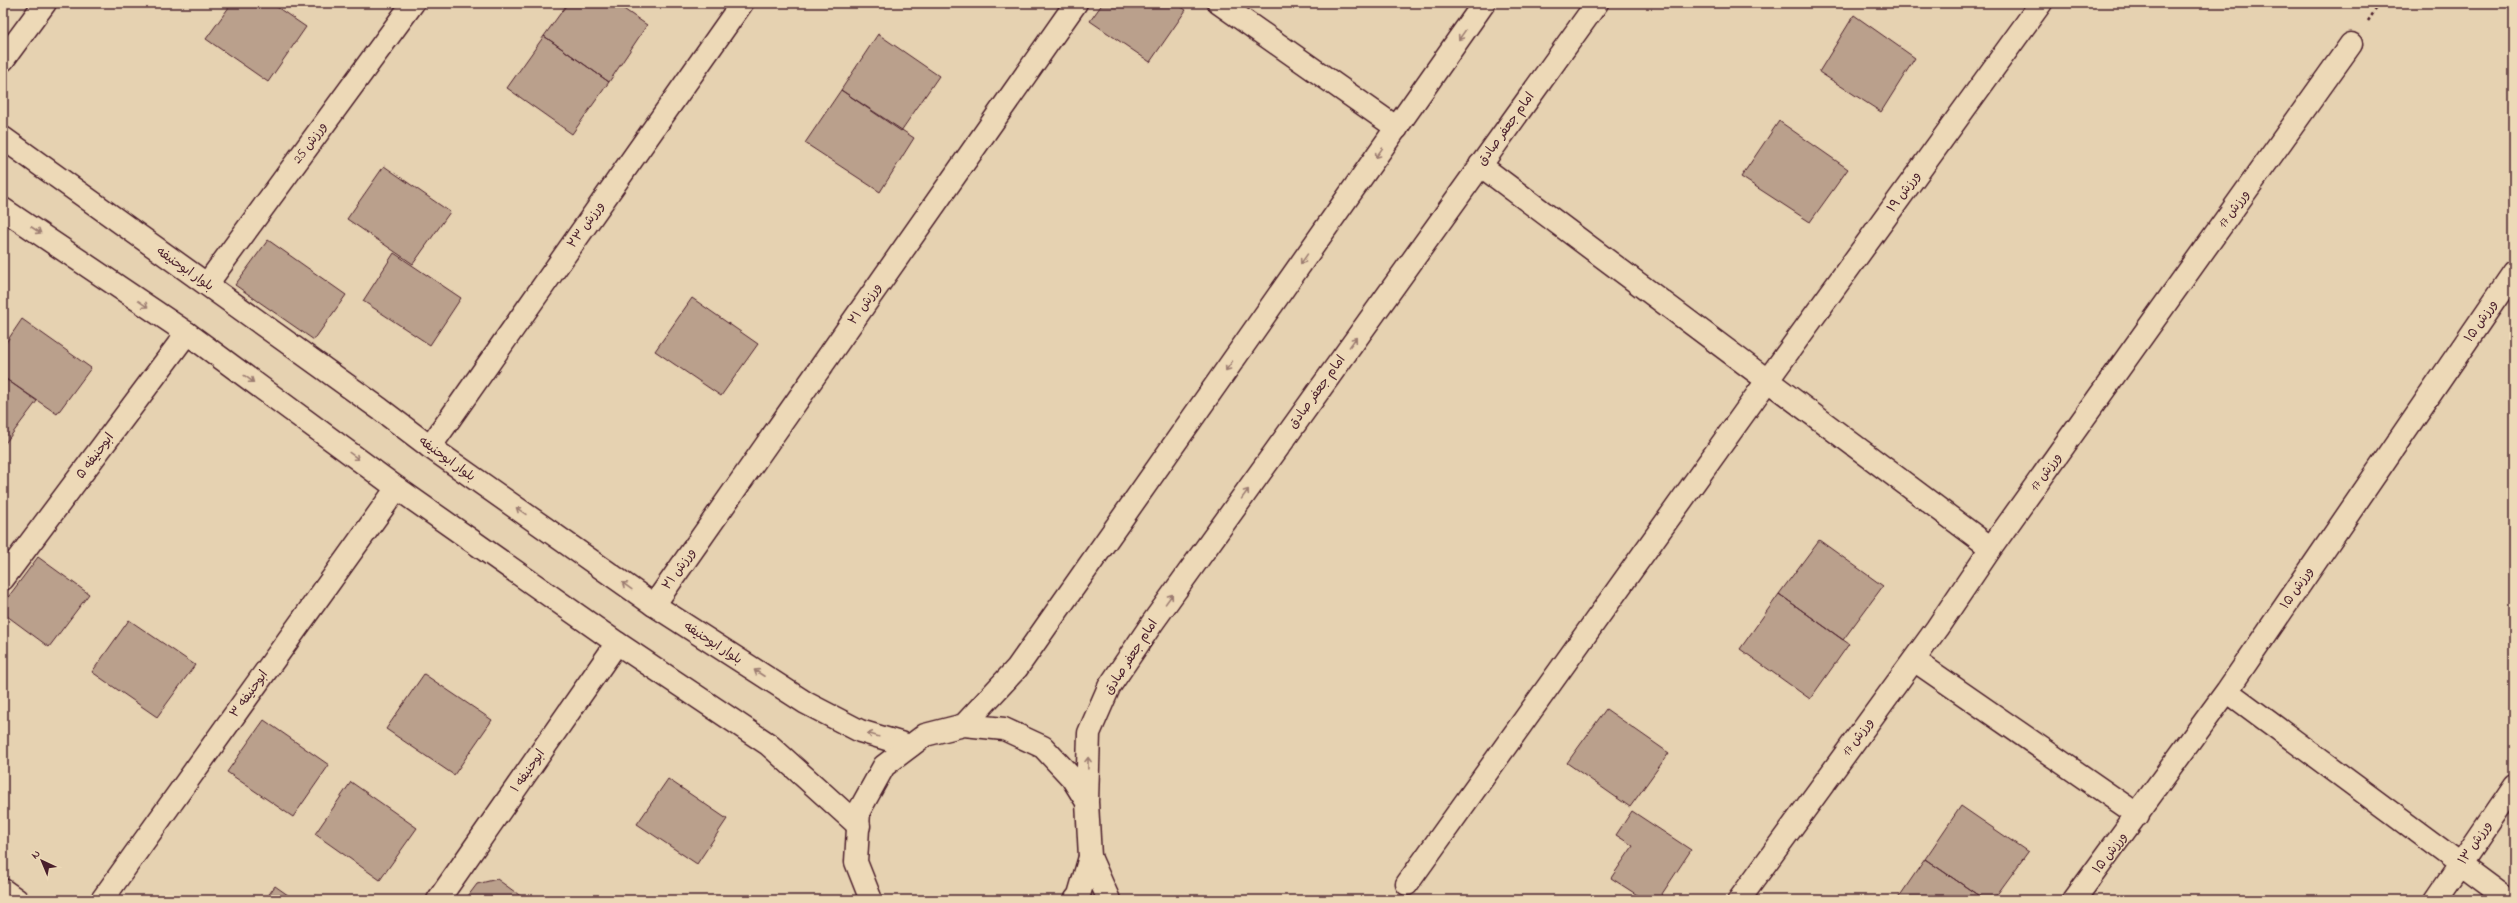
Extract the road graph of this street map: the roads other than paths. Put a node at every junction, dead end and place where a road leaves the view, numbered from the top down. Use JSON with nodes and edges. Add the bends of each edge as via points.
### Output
{"nodes":[{"id":1,"x":45,"y":3,"type":"edge"},
{"id":2,"x":413,"y":3,"type":"edge"},
{"id":3,"x":742,"y":3,"type":"edge"},
{"id":4,"x":1076,"y":3,"type":"edge"},
{"id":5,"x":1219,"y":3,"type":"edge"},
{"id":6,"x":1484,"y":3,"type":"edge"},
{"id":7,"x":1597,"y":3,"type":"edge"},
{"id":8,"x":2041,"y":3,"type":"edge"},
{"id":9,"x":2352,"y":44,"type":"dead end"},
{"id":10,"x":3,"y":60,"type":"edge"},
{"id":11,"x":1397,"y":128,"type":"junction"},
{"id":12,"x":3,"y":138,"type":"edge"},
{"id":13,"x":1480,"y":165,"type":"junction"},
{"id":14,"x":3,"y":209,"type":"edge"},
{"id":15,"x":2514,"y":272,"type":"edge"},
{"id":16,"x":207,"y":284,"type":"junction"},
{"id":17,"x":187,"y":333,"type":"junction"},
{"id":18,"x":1767,"y":381,"type":"junction"},
{"id":19,"x":430,"y":447,"type":"junction"},
{"id":20,"x":397,"y":488,"type":"junction"},
{"id":21,"x":1991,"y":548,"type":"junction"},
{"id":22,"x":3,"y":579,"type":"edge"},
{"id":23,"x":654,"y":605,"type":"junction"},
{"id":24,"x":617,"y":643,"type":"junction"},
{"id":25,"x":1914,"y":660,"type":"junction"},
{"id":26,"x":2227,"y":691,"type":"junction"},
{"id":27,"x":964,"y":725,"type":"junction"},
{"id":28,"x":910,"y":746,"type":"junction"},
{"id":29,"x":2514,"y":786,"type":"edge"},
{"id":30,"x":1087,"y":802,"type":"junction"},
{"id":31,"x":2138,"y":814,"type":"junction"},
{"id":32,"x":859,"y":826,"type":"junction"},
{"id":33,"x":1090,"y":857,"type":"junction"},
{"id":34,"x":2460,"y":866,"type":"junction"},
{"id":35,"x":1408,"y":884,"type":"dead end"},
{"id":36,"x":3,"y":890,"type":"edge"},
{"id":37,"x":863,"y":895,"type":"edge"},
{"id":38,"x":17,"y":900,"type":"edge"},
{"id":39,"x":102,"y":900,"type":"edge"},
{"id":40,"x":438,"y":900,"type":"edge"},
{"id":41,"x":1075,"y":900,"type":"edge"},
{"id":42,"x":1109,"y":900,"type":"edge"},
{"id":43,"x":1739,"y":900,"type":"edge"},
{"id":44,"x":2074,"y":900,"type":"edge"},
{"id":45,"x":2436,"y":900,"type":"edge"},
{"id":46,"x":2509,"y":900,"type":"edge"}],
"edges":[{"from":1,"to":10,"type":"street"},
{"from":2,"to":16,"type":"street","name":"ورزش 25"},
{"from":3,"to":19,"type":"street","name":"ورزش ۲۳"},
{"from":4,"to":23,"type":"street","name":"ورزش ۲۱"},
{"from":5,"to":11,"type":"street"},
{"from":6,"to":11,"type":"street","one_way":true},
{"from":7,"to":13,"type":"street","name":"امام جعفر صادق"},
{"from":8,"to":18,"type":"street","name":"ورزش ۱۹"},
{"from":9,"to":21,"type":"street","name":"ورزش 17"},
{"from":11,"to":27,"type":"street","one_way":true,"via":[[1017,668]]},
{"from":12,"to":16,"type":"street","name":"بلوار ابوحنیفه"},
{"from":13,"to":18,"type":"street"},
{"from":30,"to":13,"type":"street","name":"امام جعفر صادق","one_way":true,"via":[[1089,733],[1109,687],[1152,622]]},
{"from":14,"to":17,"type":"street","one_way":true},
{"from":15,"to":26,"type":"street","name":"ورزش ۱۵"},
{"from":16,"to":19,"type":"street","name":"بلوار ابوحنیفه"},
{"from":17,"to":20,"type":"street","one_way":true},
{"from":17,"to":22,"type":"street","name":"ابوحنیفه ۵"},
{"from":18,"to":21,"type":"street"},
{"from":18,"to":35,"type":"street","name":"ورزش ۱۹"},
{"from":23,"to":19,"type":"street","name":"بلوار ابوحنیفه","one_way":true},
{"from":20,"to":24,"type":"street"},
{"from":20,"to":39,"type":"street","name":"ابوحنیفه ۳"},
{"from":21,"to":25,"type":"street","name":"ورزش 17"},
{"from":28,"to":23,"type":"street","name":"بلوار ابوحنیفه","one_way":true,"via":[[860,731],[806,703]]},
{"from":24,"to":32,"type":"street","via":[[768,744]]},
{"from":24,"to":40,"type":"street","name":"ابوحنیفه ۱"},
{"from":25,"to":31,"type":"street"},
{"from":25,"to":43,"type":"street","name":"ورزش 17"},
{"from":26,"to":31,"type":"street","name":"ورزش ۱۵"},
{"from":26,"to":34,"type":"street"},
{"from":27,"to":28,"type":"street","via":[[925,735]]},
{"from":27,"to":30,"type":"street","via":[[1004,729],[1043,747],[1072,778]]},
{"from":28,"to":32,"type":"street","via":[[884,766],[859,810]]},
{"from":29,"to":34,"type":"street","name":"ورزش ۱۳"},
{"from":30,"to":33,"type":"street","name":"امام جعفر صادق"},
{"from":31,"to":44,"type":"street","name":"ورزش ۱۵"},
{"from":32,"to":37,"type":"street","via":[[856,862]]},
{"from":33,"to":41,"type":"street"},
{"from":33,"to":42,"type":"street"},
{"from":34,"to":45,"type":"street","name":"ورزش ۱۳"},
{"from":34,"to":46,"type":"street"},
{"from":36,"to":38,"type":"street"}]}
